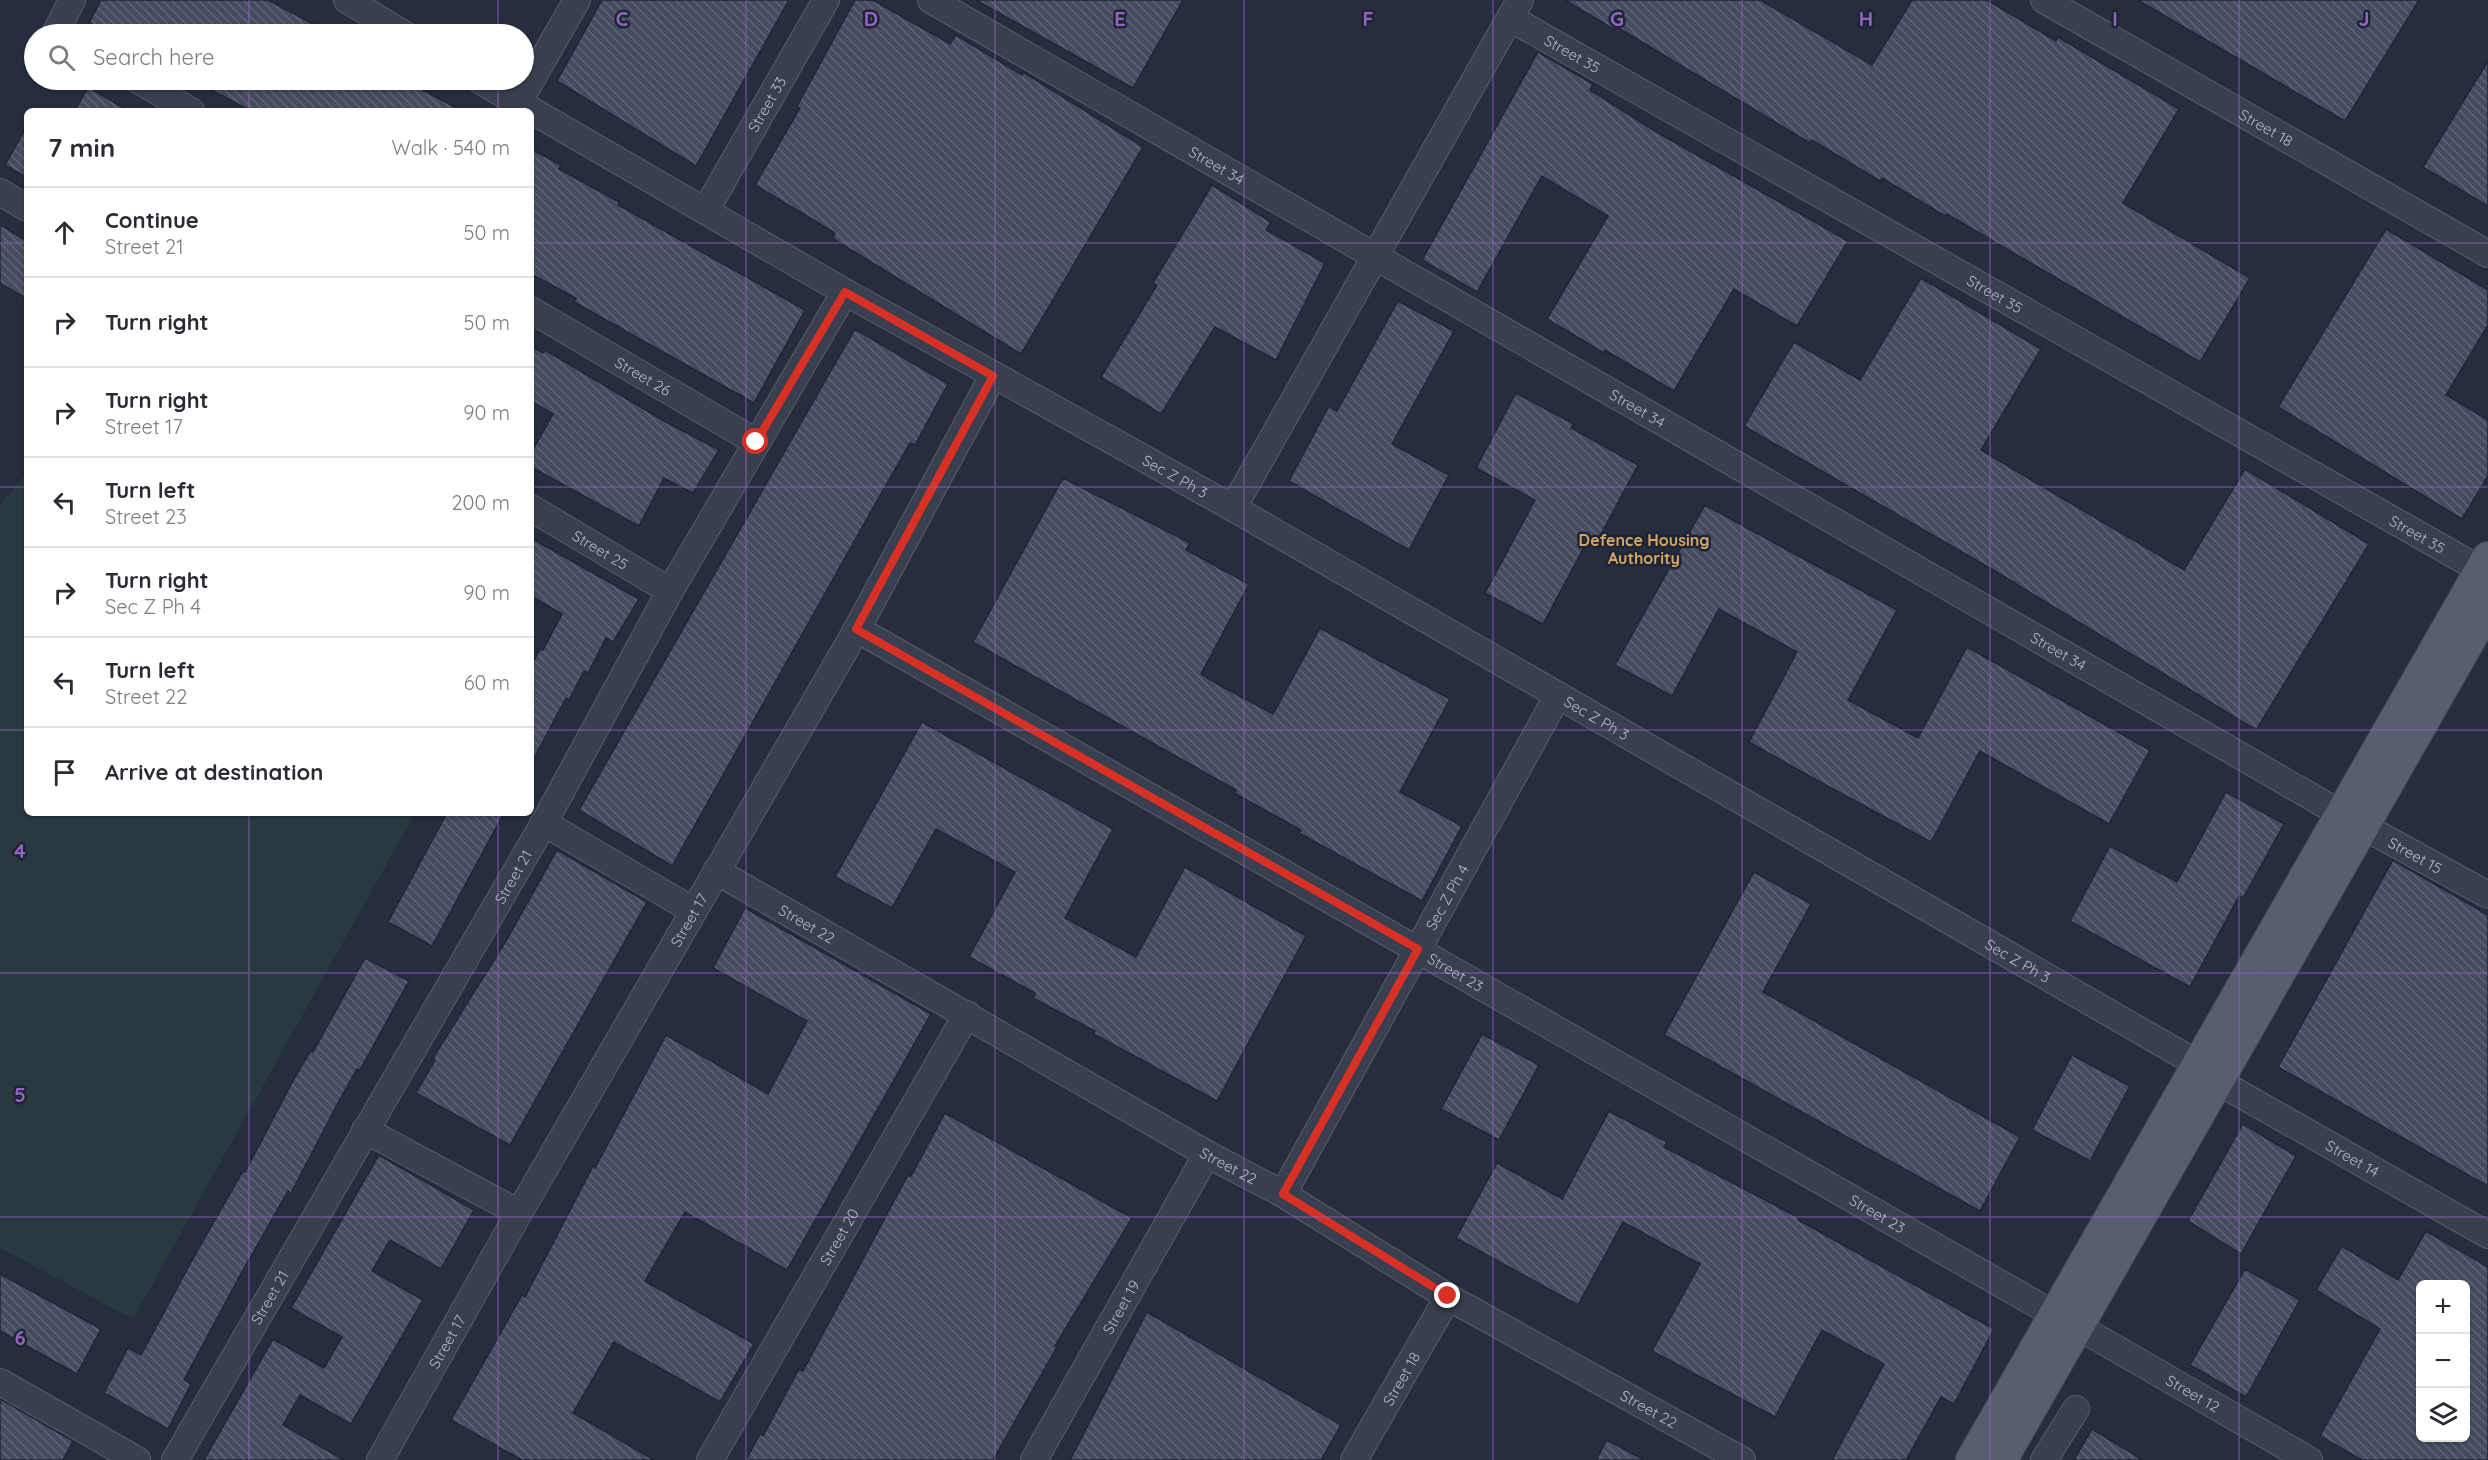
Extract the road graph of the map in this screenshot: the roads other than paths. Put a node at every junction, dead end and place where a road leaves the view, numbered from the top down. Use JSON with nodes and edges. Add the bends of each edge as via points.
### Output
{"nodes":[{"id":1,"x":72,"y":0,"type":"edge"},
{"id":2,"x":346,"y":0,"type":"edge"},
{"id":3,"x":577,"y":0,"type":"edge"},
{"id":4,"x":826,"y":0,"type":"edge"},
{"id":5,"x":932,"y":0,"type":"edge"},
{"id":6,"x":2044,"y":0,"type":"edge"},
{"id":7,"x":1515,"y":9,"type":"edge"},
{"id":8,"x":62,"y":24,"type":"edge"},
{"id":9,"x":387,"y":24,"type":"edge"},
{"id":10,"x":534,"y":75,"type":"edge"},
{"id":11,"x":155,"y":90,"type":"edge"},
{"id":12,"x":496,"y":90,"type":"edge"},
{"id":13,"x":525,"y":90,"type":"edge"},
{"id":14,"x":518,"y":103,"type":"junction"},
{"id":15,"x":186,"y":108,"type":"edge"},
{"id":16,"x":527,"y":108,"type":"edge"},
{"id":17,"x":534,"y":112,"type":"edge"},
{"id":18,"x":0,"y":192,"type":"edge"},
{"id":19,"x":24,"y":206,"type":"edge"},
{"id":20,"x":706,"y":210,"type":"junction"},
{"id":21,"x":1375,"y":254,"type":"junction"},
{"id":22,"x":2488,"y":254,"type":"edge"},
{"id":23,"x":845,"y":292,"type":"junction"},
{"id":24,"x":534,"y":312,"type":"edge"},
{"id":25,"x":993,"y":376,"type":"junction"},
{"id":26,"x":756,"y":442,"type":"junction"},
{"id":27,"x":1233,"y":508,"type":"junction"},
{"id":28,"x":534,"y":510,"type":"edge"},
{"id":29,"x":2485,"y":564,"type":"edge"},
{"id":30,"x":670,"y":591,"type":"junction"},
{"id":31,"x":2488,"y":607,"type":"edge"},
{"id":32,"x":856,"y":629,"type":"junction"},
{"id":33,"x":1558,"y":695,"type":"junction"},
{"id":34,"x":2354,"y":820,"type":"junction"},
{"id":35,"x":544,"y":823,"type":"junction"},
{"id":36,"x":716,"y":871,"type":"junction"},
{"id":37,"x":2488,"y":895,"type":"edge"},
{"id":38,"x":694,"y":911,"type":"junction"},
{"id":39,"x":1418,"y":949,"type":"junction"},
{"id":40,"x":967,"y":1014,"type":"junction"},
{"id":41,"x":2208,"y":1073,"type":"junction"},
{"id":42,"x":365,"y":1130,"type":"junction"},
{"id":43,"x":1207,"y":1154,"type":"junction"},
{"id":44,"x":1283,"y":1194,"type":"junction"},
{"id":45,"x":519,"y":1213,"type":"junction"},
{"id":46,"x":2488,"y":1235,"type":"edge"},
{"id":47,"x":1448,"y":1296,"type":"junction"},
{"id":48,"x":2066,"y":1321,"type":"junction"},
{"id":49,"x":0,"y":1382,"type":"edge"},
{"id":50,"x":2076,"y":1409,"type":"dead end"},
{"id":51,"x":137,"y":1460,"type":"edge"},
{"id":52,"x":175,"y":1460,"type":"edge"},
{"id":53,"x":380,"y":1460,"type":"edge"},
{"id":54,"x":710,"y":1460,"type":"edge"},
{"id":55,"x":1034,"y":1460,"type":"edge"},
{"id":56,"x":1355,"y":1460,"type":"edge"},
{"id":57,"x":1742,"y":1460,"type":"edge"},
{"id":58,"x":1972,"y":1460,"type":"edge"},
{"id":59,"x":2001,"y":1460,"type":"edge"},
{"id":60,"x":2044,"y":1460,"type":"edge"},
{"id":61,"x":2309,"y":1460,"type":"edge"}],
"edges":[{"from":1,"to":8,"type":"street"},
{"from":2,"to":9,"type":"street"},
{"from":3,"to":10,"type":"street"},
{"from":4,"to":20,"type":"street","name":"Street 33"},
{"from":5,"to":21,"type":"street","name":"Street 34"},
{"from":6,"to":22,"type":"street","name":"Street 18"},
{"from":7,"to":21,"type":"street"},
{"from":7,"to":29,"type":"street","name":"Street 35"},
{"from":11,"to":15,"type":"street"},
{"from":12,"to":14,"type":"street","name":"Sec Z Ph 3"},
{"from":13,"to":14,"type":"street"},
{"from":14,"to":16,"type":"street","name":"Sec Z Ph 3"},
{"from":17,"to":20,"type":"street","name":"Sec Z Ph 3"},
{"from":18,"to":19,"type":"street"},
{"from":20,"to":23,"type":"street","name":"Sec Z Ph 3"},
{"from":21,"to":27,"type":"street"},
{"from":21,"to":34,"type":"street","name":"Street 34"},
{"from":23,"to":25,"type":"street","name":"Sec Z Ph 3"},
{"from":23,"to":26,"type":"street","name":"Street 21"},
{"from":24,"to":26,"type":"street","name":"Street 26"},
{"from":25,"to":27,"type":"street","name":"Sec Z Ph 3"},
{"from":25,"to":32,"type":"street","name":"Street 17"},
{"from":26,"to":30,"type":"street","name":"Street 21"},
{"from":27,"to":33,"type":"street","name":"Sec Z Ph 3"},
{"from":28,"to":30,"type":"street","name":"Street 25"},
{"from":29,"to":34,"type":"main road"},
{"from":30,"to":35,"type":"street","name":"Street 21"},
{"from":31,"to":34,"type":"main road"},
{"from":32,"to":36,"type":"street","name":"Street 17"},
{"from":32,"to":39,"type":"street","name":"Street 23"},
{"from":33,"to":39,"type":"street","name":"Sec Z Ph 4"},
{"from":33,"to":41,"type":"street","name":"Sec Z Ph 3"},
{"from":34,"to":37,"type":"street","name":"Street 15"},
{"from":34,"to":41,"type":"main road"},
{"from":35,"to":38,"type":"street"},
{"from":35,"to":42,"type":"street","name":"Street 21"},
{"from":36,"to":38,"type":"street","name":"Street 17"},
{"from":36,"to":40,"type":"street","name":"Street 22"},
{"from":38,"to":45,"type":"street","name":"Street 17"},
{"from":39,"to":44,"type":"street","name":"Sec Z Ph 4"},
{"from":39,"to":48,"type":"street","name":"Street 23"},
{"from":40,"to":43,"type":"street","name":"Street 22"},
{"from":40,"to":54,"type":"street","name":"Street 20"},
{"from":41,"to":46,"type":"street","name":"Street 14"},
{"from":41,"to":48,"type":"main road"},
{"from":42,"to":45,"type":"street"},
{"from":42,"to":52,"type":"street","name":"Street 21"},
{"from":43,"to":44,"type":"street","name":"Street 22"},
{"from":43,"to":55,"type":"street","name":"Street 19"},
{"from":44,"to":47,"type":"street","name":"Street 22"},
{"from":45,"to":53,"type":"street","name":"Street 17"},
{"from":47,"to":56,"type":"street","name":"Street 18"},
{"from":47,"to":57,"type":"street","name":"Street 22"},
{"from":48,"to":58,"type":"main road"},
{"from":48,"to":59,"type":"main road"},
{"from":48,"to":61,"type":"street","name":"Street 12"},
{"from":49,"to":51,"type":"street"},
{"from":50,"to":60,"type":"street"}]}
